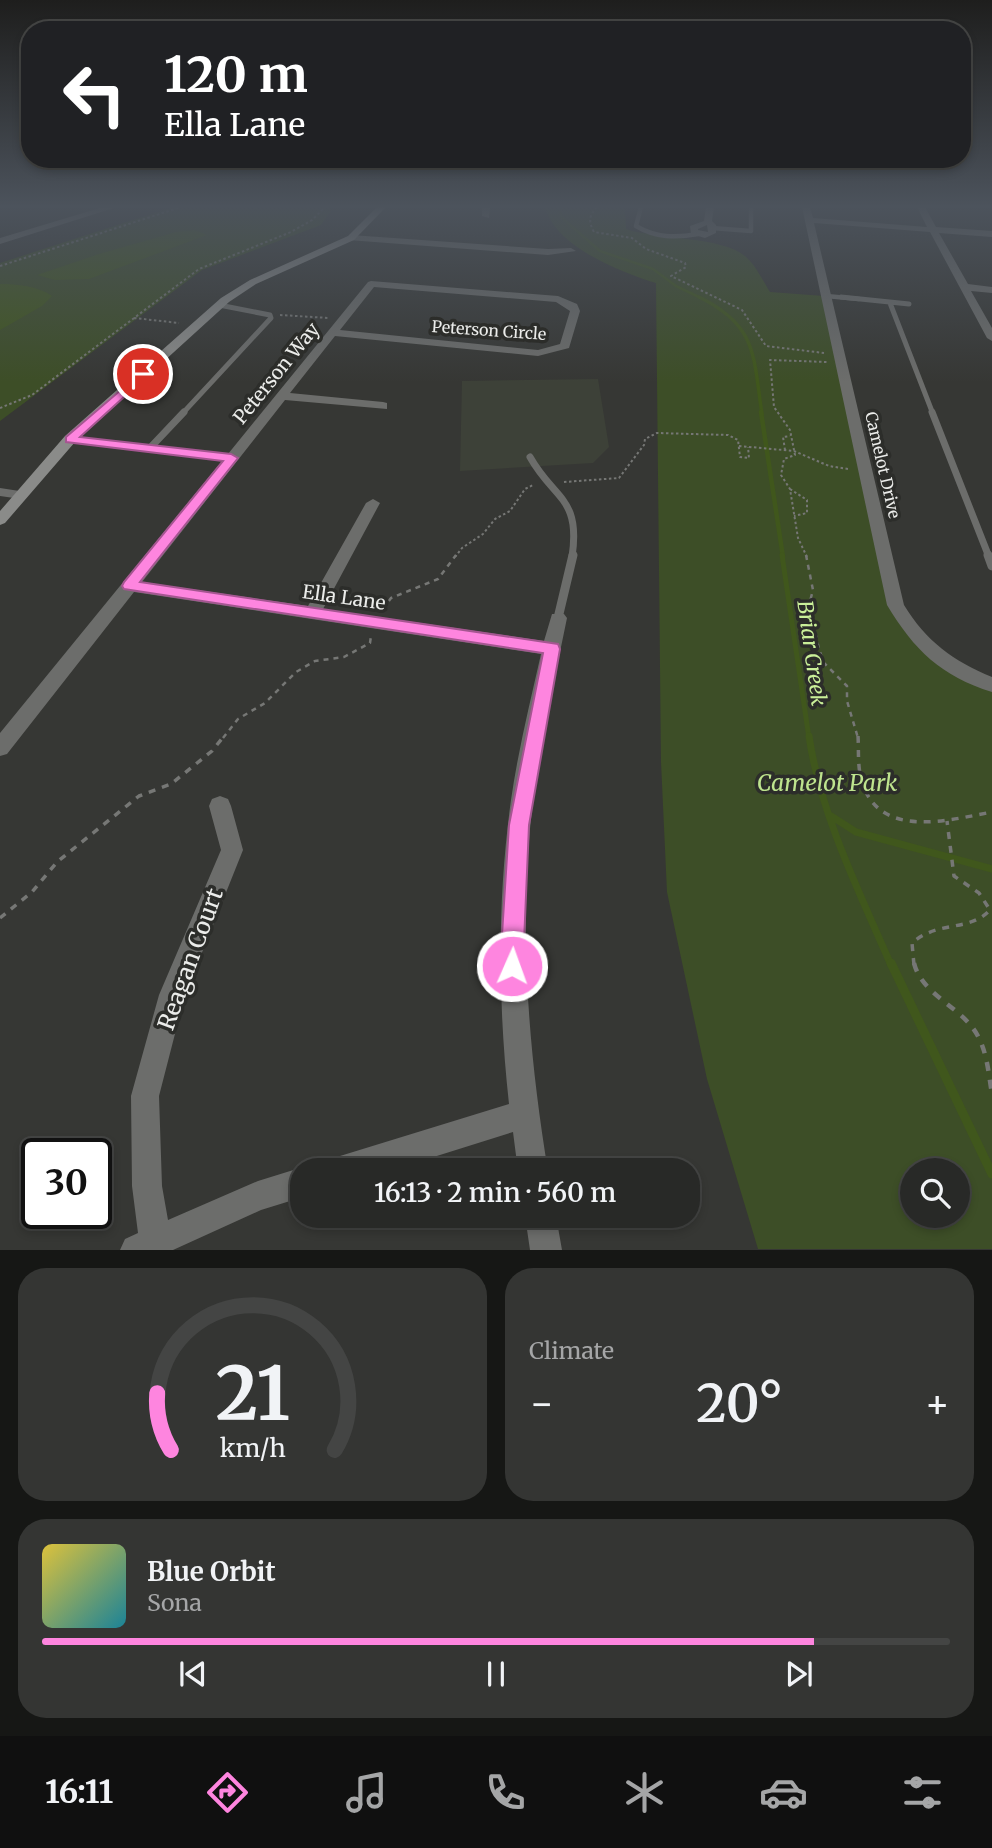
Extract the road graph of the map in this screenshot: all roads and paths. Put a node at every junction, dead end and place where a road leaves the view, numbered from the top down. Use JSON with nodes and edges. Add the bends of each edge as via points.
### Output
{"nodes":[{"id":1,"x":208,"y":265,"type":"edge"},
{"id":2,"x":290,"y":265,"type":"edge"},
{"id":3,"x":686,"y":265,"type":"edge"},
{"id":4,"x":819,"y":265,"type":"edge"},
{"id":5,"x":952,"y":265,"type":"edge"},
{"id":6,"x":371,"y":284,"type":"joint"},
{"id":7,"x":965,"y":289,"type":"junction"},
{"id":8,"x":992,"y":292,"type":"edge"},
{"id":9,"x":826,"y":296,"type":"junction"},
{"id":10,"x":890,"y":303,"type":"junction"},
{"id":11,"x":908,"y":304,"type":"dead end"},
{"id":12,"x":219,"y":305,"type":"junction"},
{"id":13,"x":270,"y":315,"type":"junction"},
{"id":14,"x":134,"y":318,"type":"junction"},
{"id":15,"x":344,"y":319,"type":"junction"},
{"id":16,"x":198,"y":325,"type":"junction"},
{"id":17,"x":333,"y":333,"type":"junction"},
{"id":18,"x":992,"y":338,"type":"edge"},
{"id":19,"x":827,"y":354,"type":"dead end"},
{"id":20,"x":831,"y":361,"type":"dead end"},
{"id":21,"x":283,"y":396,"type":"junction"},
{"id":22,"x":383,"y":407,"type":"dead end"},
{"id":23,"x":0,"y":408,"type":"edge"},
{"id":24,"x":791,"y":436,"type":"junction"},
{"id":25,"x":70,"y":439,"type":"junction"},
{"id":26,"x":739,"y":446,"type":"junction"},
{"id":27,"x":748,"y":447,"type":"junction"},
{"id":28,"x":149,"y":449,"type":"junction"},
{"id":29,"x":785,"y":450,"type":"junction"},
{"id":30,"x":794,"y":451,"type":"junction"},
{"id":31,"x":530,"y":457,"type":"dead end"},
{"id":32,"x":231,"y":458,"type":"junction"},
{"id":33,"x":867,"y":471,"type":"junction"},
{"id":34,"x":550,"y":482,"type":"junction"},
{"id":35,"x":790,"y":489,"type":"junction"},
{"id":36,"x":0,"y":492,"type":"edge"},
{"id":37,"x":21,"y":495,"type":"junction"},
{"id":38,"x":373,"y":503,"type":"dead end"},
{"id":39,"x":794,"y":516,"type":"junction"},
{"id":40,"x":0,"y":520,"type":"edge"},
{"id":41,"x":992,"y":566,"type":"edge"},
{"id":42,"x":130,"y":586,"type":"junction"},
{"id":43,"x":312,"y":614,"type":"junction"},
{"id":44,"x":558,"y":618,"type":"joint"},
{"id":45,"x":373,"y":623,"type":"junction"},
{"id":46,"x":552,"y":649,"type":"junction"},
{"id":47,"x":992,"y":685,"type":"edge"},
{"id":48,"x":0,"y":748,"type":"edge"},
{"id":49,"x":220,"y":806,"type":"dead end"},
{"id":50,"x":992,"y":811,"type":"edge"},
{"id":51,"x":947,"y":820,"type":"junction"},
{"id":52,"x":0,"y":918,"type":"edge"},
{"id":53,"x":992,"y":1094,"type":"edge"},
{"id":54,"x":524,"y":1114,"type":"junction"},
{"id":55,"x":382,"y":1158,"type":"edge"},
{"id":56,"x":531,"y":1158,"type":"edge"},
{"id":57,"x":290,"y":1186,"type":"edge"},
{"id":58,"x":542,"y":1228,"type":"edge"},
{"id":59,"x":146,"y":1245,"type":"edge"},
{"id":60,"x":546,"y":1250,"type":"edge"}],
"edges":[{"from":1,"to":14,"type":"path"},
{"from":2,"to":12,"type":"street","via":[[253,282]]},
{"from":3,"to":19,"type":"path","via":[[671,276],[740,309],[751,318],[761,343]]},
{"from":4,"to":9,"type":"street","name":"Camelot Drive"},
{"from":5,"to":7,"type":"street"},
{"from":6,"to":15,"type":"street","name":"Peterson Way"},
{"from":6,"to":17,"type":"street","name":"Peterson Circle","via":[[558,299],[575,311],[565,346],[538,353]]},
{"from":7,"to":8,"type":"street"},
{"from":7,"to":18,"type":"street"},
{"from":9,"to":10,"type":"lane"},
{"from":9,"to":33,"type":"street","name":"Camelot Drive"},
{"from":10,"to":11,"type":"lane"},
{"from":10,"to":41,"type":"lane"},
{"from":12,"to":13,"type":"lane"},
{"from":12,"to":16,"type":"street"},
{"from":13,"to":15,"type":"path"},
{"from":13,"to":28,"type":"lane"},
{"from":14,"to":16,"type":"path"},
{"from":14,"to":23,"type":"path","via":[[32,395]]},
{"from":15,"to":17,"type":"street","name":"Peterson Way"},
{"from":16,"to":25,"type":"street"},
{"from":17,"to":21,"type":"street","name":"Peterson Way"},
{"from":20,"to":24,"type":"path","via":[[770,360],[772,403]]},
{"from":21,"to":22,"type":"street"},
{"from":21,"to":32,"type":"street","name":"Peterson Way"},
{"from":24,"to":29,"type":"path","via":[[783,437]]},
{"from":24,"to":30,"type":"path"},
{"from":25,"to":28,"type":"street"},
{"from":25,"to":37,"type":"street"},
{"from":26,"to":27,"type":"path"},
{"from":26,"to":27,"type":"path","via":[[740,457],[749,458]]},
{"from":26,"to":34,"type":"path","via":[[738,440],[727,435],[657,433],[645,439],[619,478]]},
{"from":27,"to":29,"type":"path"},
{"from":28,"to":32,"type":"street"},
{"from":29,"to":30,"type":"path"},
{"from":30,"to":33,"type":"path","via":[[829,467]]},
{"from":30,"to":35,"type":"path","via":[[795,455],[784,459],[781,475]]},
{"from":31,"to":34,"type":"lane"},
{"from":32,"to":42,"type":"street","name":"Peterson Way"},
{"from":33,"to":47,"type":"street","name":"Camelot Drive","via":[[896,605],[909,629],[943,661]]},
{"from":34,"to":44,"type":"lane","via":[[568,504],[576,530]]},
{"from":34,"to":45,"type":"path","via":[[525,489],[510,510],[462,548],[438,579],[391,598]]},
{"from":35,"to":39,"type":"path"},
{"from":35,"to":39,"type":"path","via":[[807,500],[807,513]]},
{"from":36,"to":37,"type":"street"},
{"from":37,"to":40,"type":"street"},
{"from":38,"to":43,"type":"street"},
{"from":39,"to":51,"type":"path","via":[[813,590],[809,606],[819,649],[824,663],[847,686],[844,701],[857,728],[863,786],[872,803],[886,815],[904,821]]},
{"from":42,"to":43,"type":"street","name":"Ella Lane"},
{"from":42,"to":48,"type":"street","name":"Peterson Way"},
{"from":43,"to":45,"type":"street","name":"Ella Lane"},
{"from":44,"to":46,"type":"street"},
{"from":45,"to":46,"type":"street","name":"Ella Lane"},
{"from":45,"to":52,"type":"path","via":[[370,643],[344,657],[315,661],[296,672],[265,703],[238,719],[212,751],[171,784],[139,796],[57,863],[32,892]]},
{"from":46,"to":54,"type":"street","via":[[527,771],[515,884],[512,966]]},
{"from":49,"to":59,"type":"street","name":"Reagan Court","via":[[232,850],[172,995],[145,1096]]},
{"from":50,"to":51,"type":"path"},
{"from":51,"to":53,"type":"path","via":[[954,876],[979,893],[990,910],[972,923],[921,932],[912,943],[914,967],[930,989],[971,1025],[983,1044]]},
{"from":54,"to":55,"type":"street"},
{"from":54,"to":56,"type":"street"},
{"from":57,"to":59,"type":"street"},
{"from":58,"to":60,"type":"street"}]}
